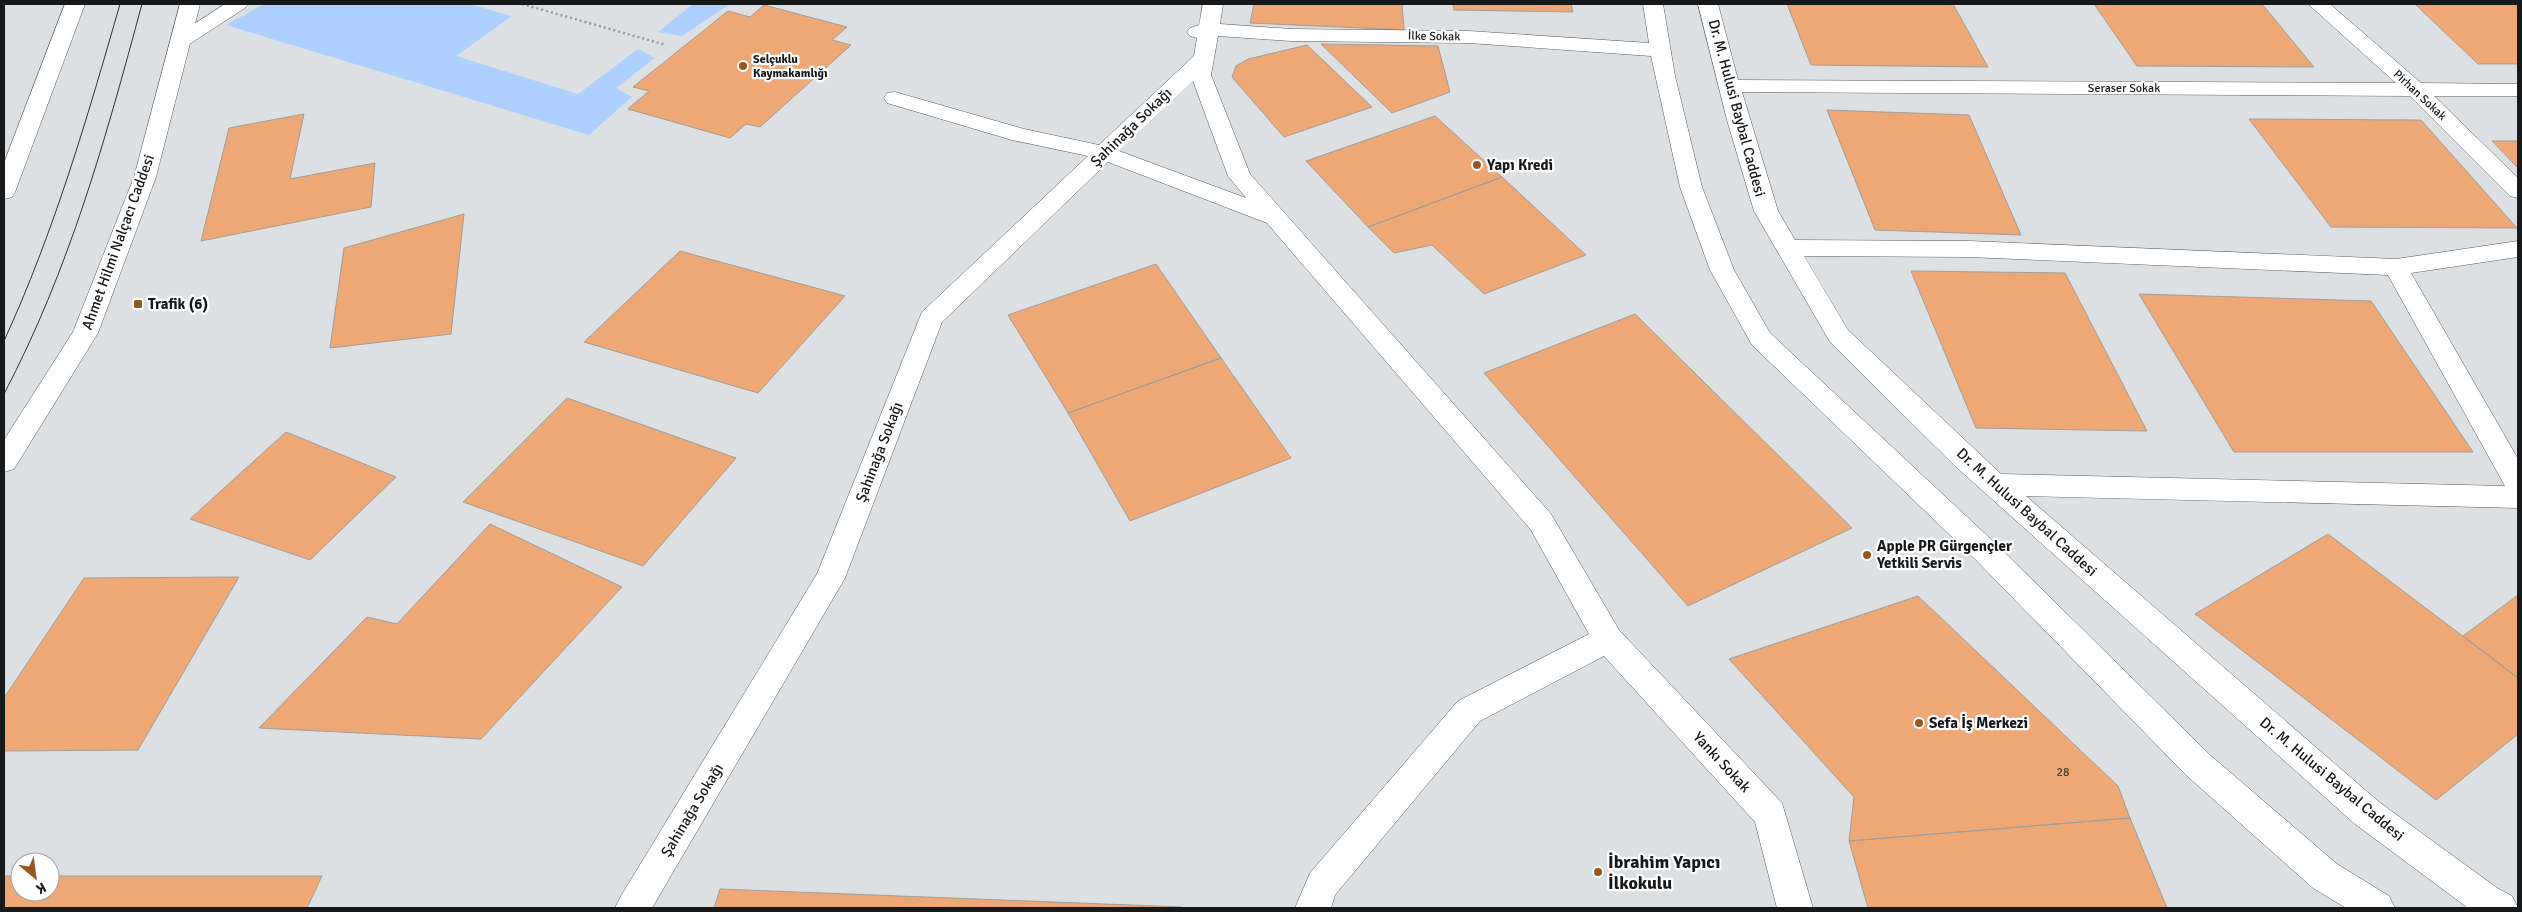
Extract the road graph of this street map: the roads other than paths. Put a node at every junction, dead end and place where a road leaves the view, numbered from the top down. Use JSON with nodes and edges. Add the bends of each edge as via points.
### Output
{"nodes":[{"id":1,"x":75,"y":4,"type":"edge"},
{"id":2,"x":190,"y":4,"type":"edge"},
{"id":3,"x":238,"y":4,"type":"edge"},
{"id":4,"x":1212,"y":4,"type":"edge"},
{"id":5,"x":1653,"y":4,"type":"edge"},
{"id":6,"x":1708,"y":4,"type":"edge"},
{"id":7,"x":2318,"y":4,"type":"edge"},
{"id":8,"x":1203,"y":31,"type":"junction"},
{"id":9,"x":181,"y":41,"type":"junction"},
{"id":10,"x":1660,"y":50,"type":"junction"},
{"id":11,"x":1203,"y":59,"type":"junction"},
{"id":12,"x":1729,"y":86,"type":"junction"},
{"id":13,"x":2415,"y":89,"type":"junction"},
{"id":14,"x":2518,"y":90,"type":"edge"},
{"id":15,"x":895,"y":98,"type":"dead end"},
{"id":16,"x":1104,"y":153,"type":"junction"},
{"id":17,"x":2518,"y":191,"type":"edge"},
{"id":18,"x":4,"y":192,"type":"edge"},
{"id":19,"x":1276,"y":219,"type":"junction"},
{"id":20,"x":1788,"y":248,"type":"junction"},
{"id":21,"x":2518,"y":249,"type":"edge"},
{"id":22,"x":2396,"y":267,"type":"junction"},
{"id":23,"x":4,"y":462,"type":"edge"},
{"id":24,"x":2518,"y":483,"type":"edge"},
{"id":25,"x":1995,"y":485,"type":"junction"},
{"id":26,"x":2518,"y":497,"type":"edge"},
{"id":27,"x":1608,"y":639,"type":"junction"},
{"id":28,"x":633,"y":908,"type":"edge"},
{"id":29,"x":1313,"y":908,"type":"edge"},
{"id":30,"x":1795,"y":908,"type":"edge"},
{"id":31,"x":2377,"y":908,"type":"edge"},
{"id":32,"x":2500,"y":908,"type":"edge"}],
"edges":[{"from":1,"to":18,"type":"street"},
{"from":2,"to":9,"type":"street","name":"Ahmet Hilmi Nalçacı Caddesi"},
{"from":3,"to":9,"type":"street"},
{"from":4,"to":8,"type":"street","name":"Yankı Sokak"},
{"from":5,"to":10,"type":"street"},
{"from":6,"to":12,"type":"street","name":"Dr. M. Hulusi Baybal Caddesi"},
{"from":7,"to":13,"type":"street","name":"Pirhan Sokak"},
{"from":8,"to":10,"type":"street","name":"İlke Sokak","via":[[1469,36]]},
{"from":8,"to":11,"type":"street","name":"Yankı Sokak"},
{"from":9,"to":23,"type":"street","name":"Ahmet Hilmi Nalçacı Caddesi","via":[[144,177],[85,333]]},
{"from":10,"to":31,"type":"street","via":[[1691,187],[1722,270],[1761,339],[1985,551],[2198,765],[2325,876]]},
{"from":11,"to":16,"type":"street","name":"Şahinağa Sokağı"},
{"from":11,"to":19,"type":"street","name":"Yankı Sokak","via":[[1201,75],[1239,176]]},
{"from":12,"to":13,"type":"street","name":"Seraser Sokak"},
{"from":12,"to":20,"type":"street","name":"Dr. M. Hulusi Baybal Caddesi","via":[[1766,211]]},
{"from":13,"to":14,"type":"street","name":"Seraser Sokak"},
{"from":13,"to":17,"type":"street","name":"Pirhan Sokak"},
{"from":15,"to":16,"type":"street","via":[[1020,135]]},
{"from":16,"to":19,"type":"street"},
{"from":16,"to":28,"type":"street","name":"Şahinağa Sokağı","via":[[931,318],[830,578]]},
{"from":19,"to":27,"type":"street","name":"Yankı Sokak","via":[[1541,522]]},
{"from":20,"to":22,"type":"street","via":[[1969,249]]},
{"from":20,"to":25,"type":"street","name":"Dr. M. Hulusi Baybal Caddesi","via":[[1839,336]]},
{"from":21,"to":22,"type":"street"},
{"from":22,"to":24,"type":"street"},
{"from":25,"to":26,"type":"street"},
{"from":25,"to":32,"type":"street","name":"Dr. M. Hulusi Baybal Caddesi","via":[[2367,812]]},
{"from":27,"to":29,"type":"street","via":[[1468,711],[1322,885]]},
{"from":27,"to":30,"type":"street","name":"Yankı Sokak","via":[[1770,814]]}]}
